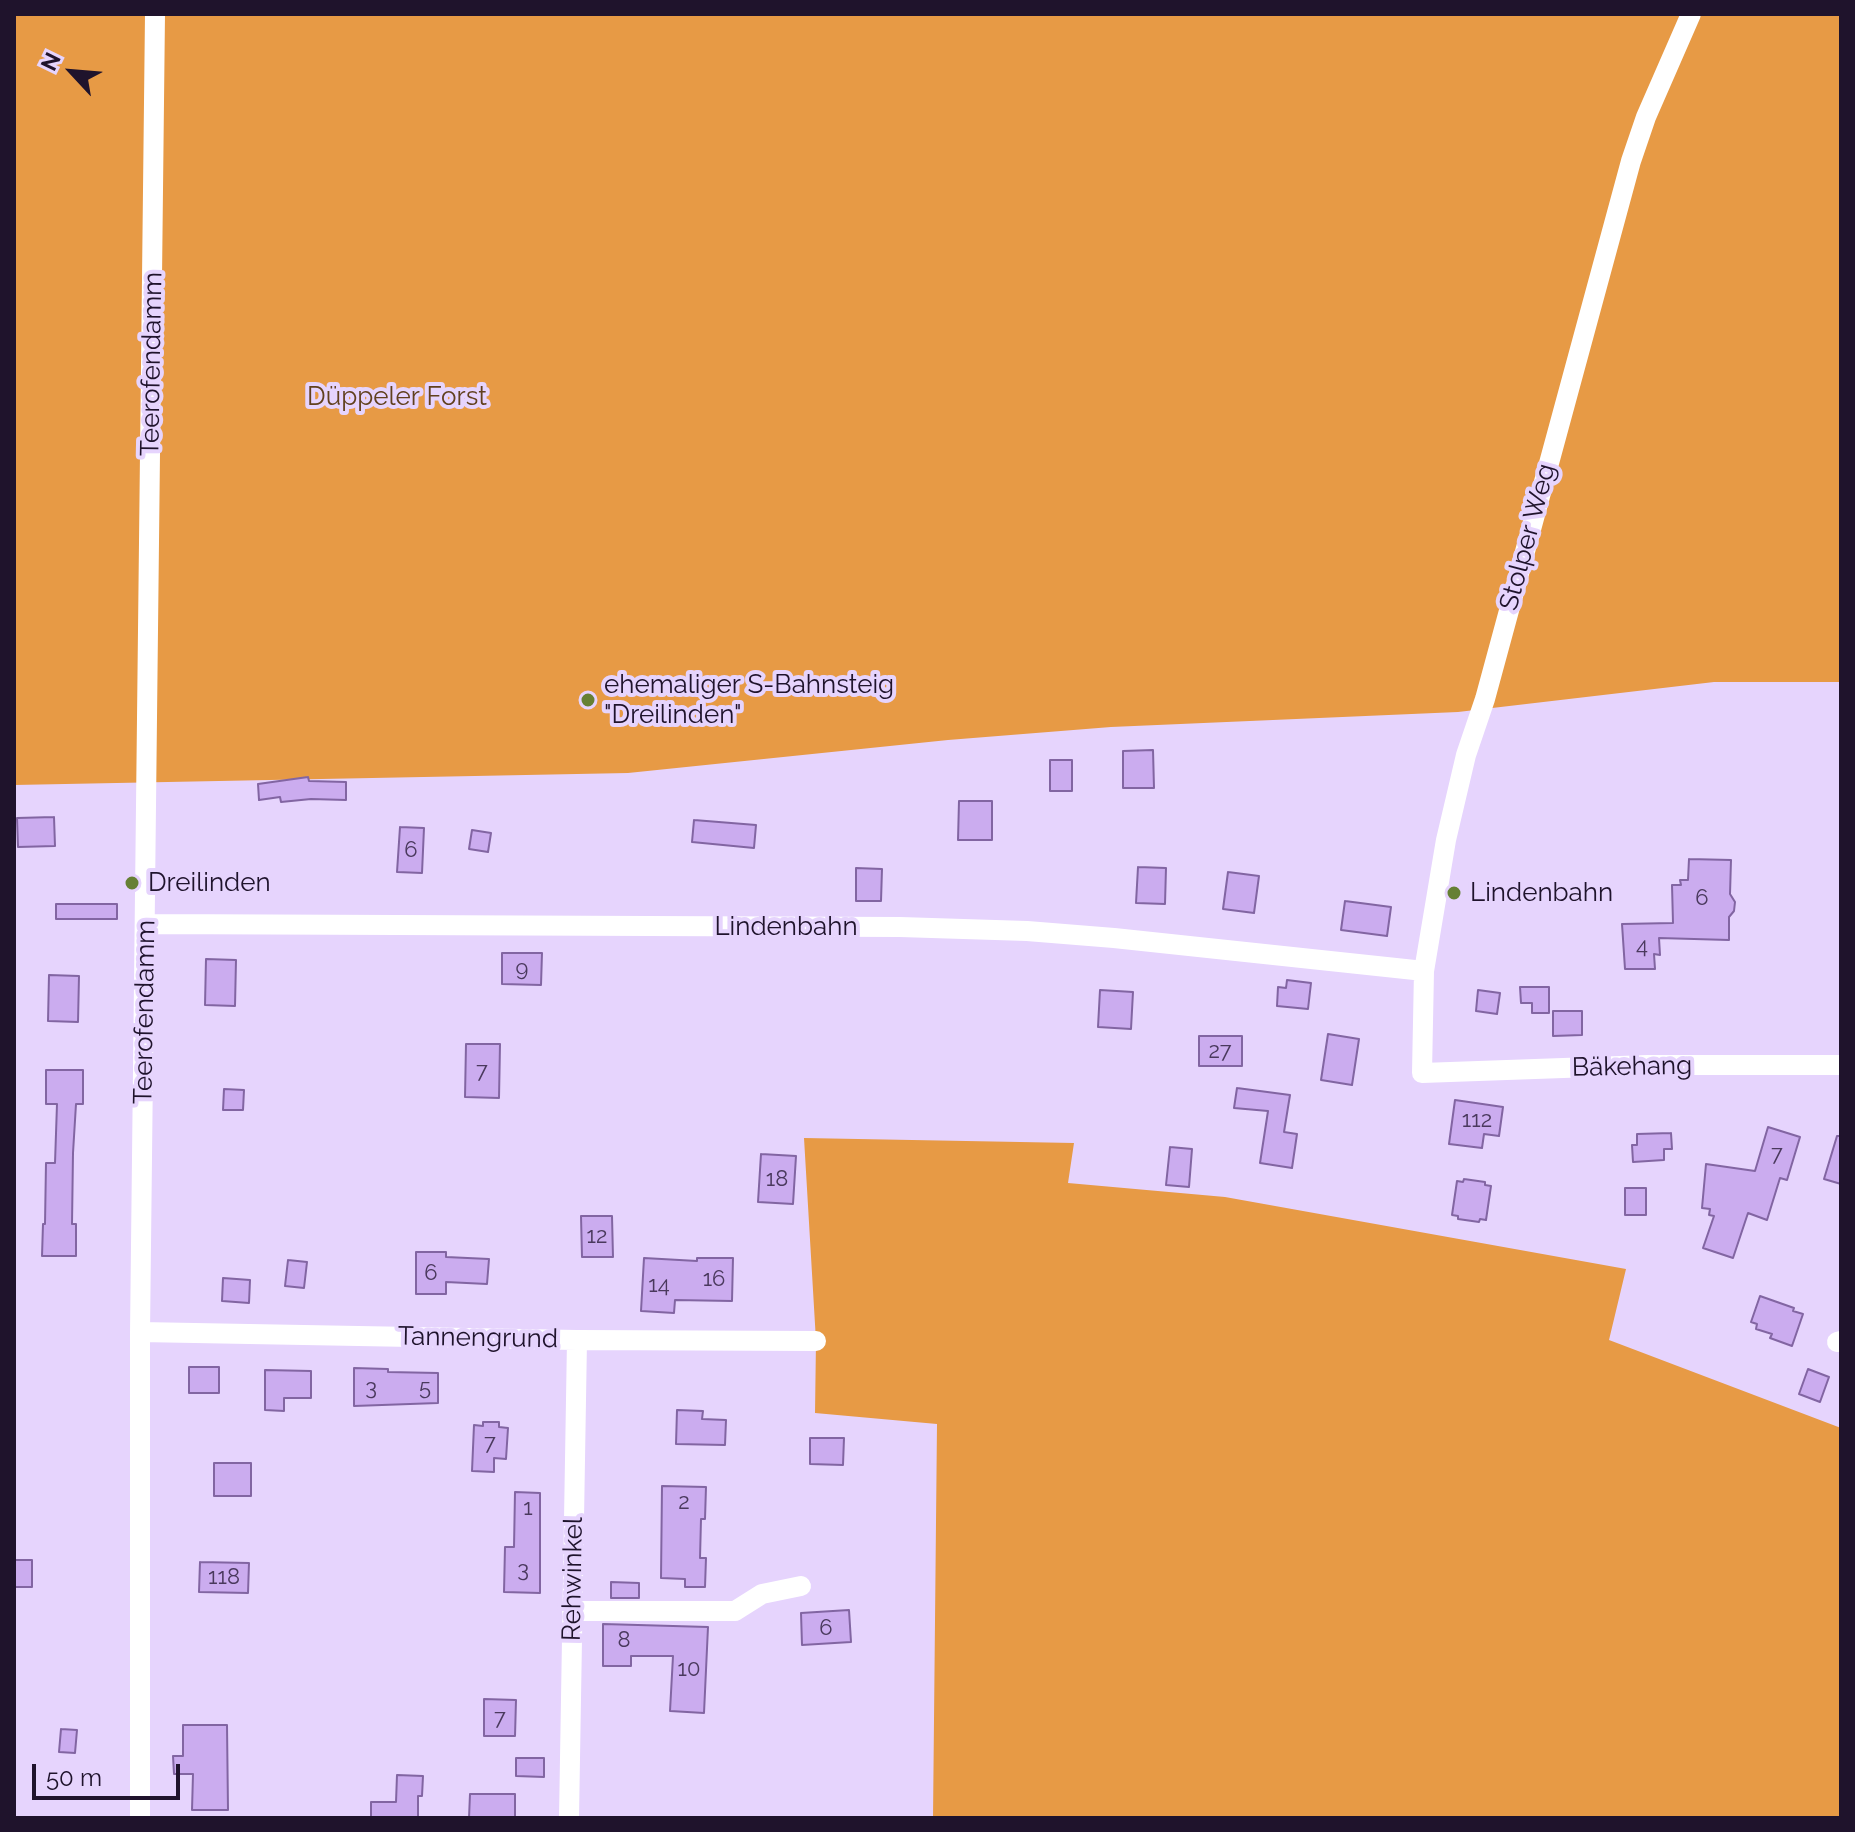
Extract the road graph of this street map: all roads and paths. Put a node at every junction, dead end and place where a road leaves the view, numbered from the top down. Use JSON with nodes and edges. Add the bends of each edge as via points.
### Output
{"nodes":[{"id":1,"x":155,"y":14,"type":"edge"},
{"id":2,"x":1691,"y":14,"type":"edge"},
{"id":3,"x":146,"y":924,"type":"junction"},
{"id":4,"x":1424,"y":971,"type":"junction"},
{"id":5,"x":1841,"y":1065,"type":"edge"},
{"id":6,"x":1422,"y":1073,"type":"joint"},
{"id":7,"x":140,"y":1332,"type":"junction"},
{"id":8,"x":577,"y":1340,"type":"junction"},
{"id":9,"x":816,"y":1341,"type":"dead end"},
{"id":10,"x":801,"y":1586,"type":"dead end"},
{"id":11,"x":572,"y":1611,"type":"junction"},
{"id":12,"x":140,"y":1818,"type":"edge"},
{"id":13,"x":569,"y":1818,"type":"edge"}],
"edges":[{"from":1,"to":3,"type":"street","name":"Teerofendamm"},
{"from":2,"to":4,"type":"street","name":"Stolper Weg","via":[[1631,161],[1466,755]]},
{"from":3,"to":4,"type":"street","name":"Lindenbahn","via":[[1011,931]]},
{"from":3,"to":7,"type":"street","name":"Teerofendamm"},
{"from":4,"to":6,"type":"street","name":"Stolper Weg"},
{"from":5,"to":6,"type":"street","name":"Bäkehang"},
{"from":7,"to":8,"type":"street","name":"Tannengrund"},
{"from":7,"to":12,"type":"street","name":"Teerofendamm"},
{"from":8,"to":9,"type":"street","name":"Tannengrund"},
{"from":8,"to":11,"type":"street","name":"Rehwinkel"},
{"from":10,"to":11,"type":"street","via":[[762,1594],[735,1611]]},
{"from":11,"to":13,"type":"street","name":"Rehwinkel"}]}
